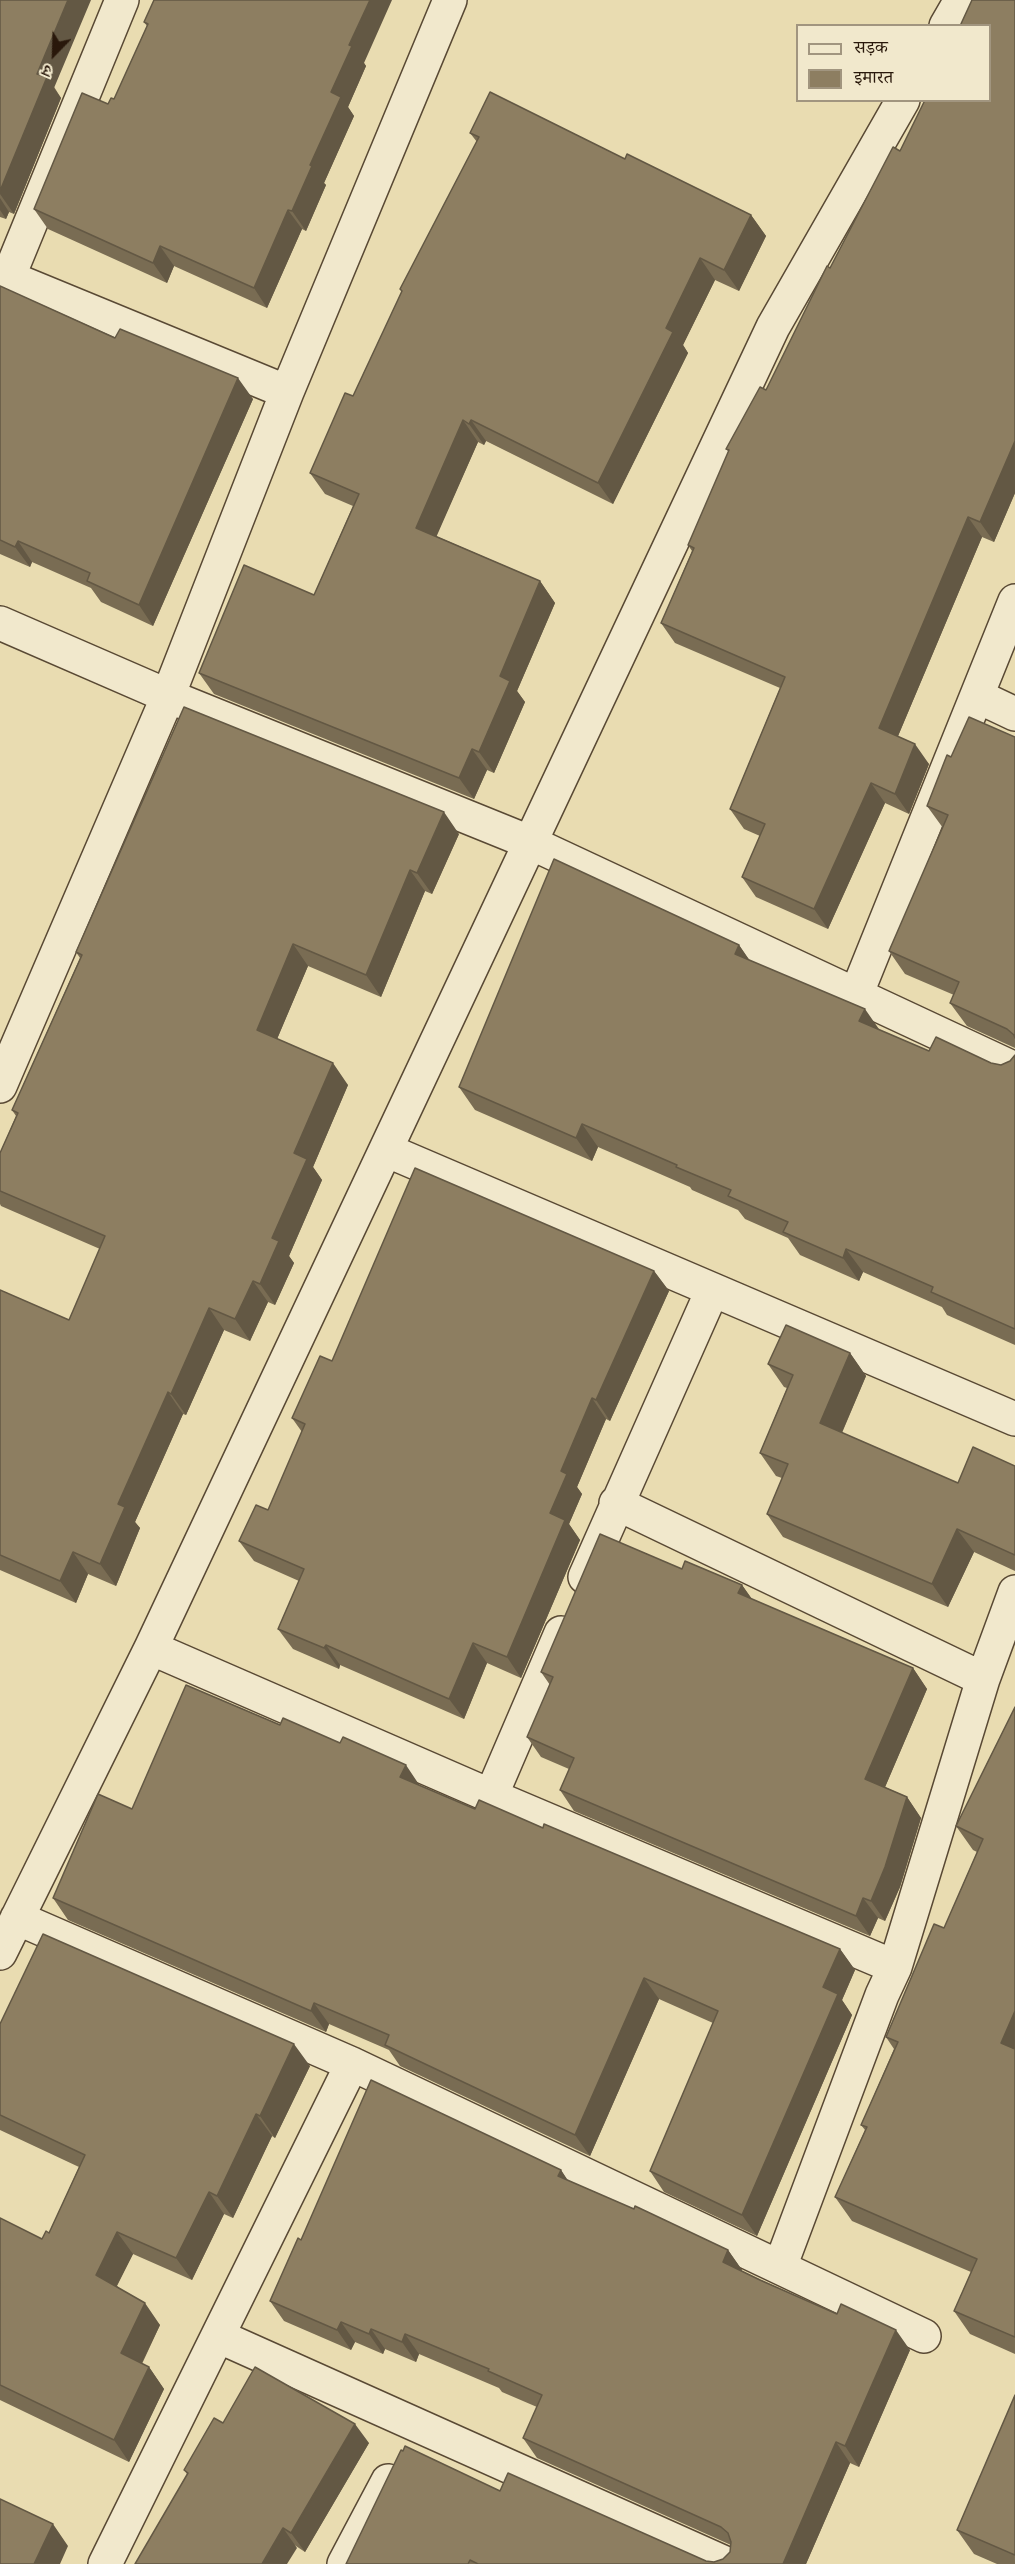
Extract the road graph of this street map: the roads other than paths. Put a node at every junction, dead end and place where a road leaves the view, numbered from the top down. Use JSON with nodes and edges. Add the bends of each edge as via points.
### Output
{"nodes":[{"id":1,"x":122,"y":0,"type":"edge"},
{"id":2,"x":450,"y":0,"type":"edge"},
{"id":3,"x":961,"y":0,"type":"edge"},
{"id":4,"x":947,"y":24,"type":"edge"},
{"id":5,"x":902,"y":102,"type":"edge"},
{"id":6,"x":4,"y":276,"type":"edge"},
{"id":7,"x":287,"y":392,"type":"junction"},
{"id":8,"x":1015,"y":601,"type":"edge"},
{"id":9,"x":0,"y":623,"type":"edge"},
{"id":10,"x":168,"y":696,"type":"junction"},
{"id":11,"x":977,"y":696,"type":"junction"},
{"id":12,"x":1015,"y":714,"type":"edge"},
{"id":13,"x":529,"y":842,"type":"junction"},
{"id":14,"x":856,"y":995,"type":"junction"},
{"id":15,"x":1015,"y":1069,"type":"edge"},
{"id":16,"x":1,"y":1080,"type":"edge"},
{"id":17,"x":386,"y":1150,"type":"junction"},
{"id":18,"x":712,"y":1290,"type":"junction"},
{"id":19,"x":1015,"y":1419,"type":"edge"},
{"id":20,"x":616,"y":1503,"type":"junction"},
{"id":21,"x":1015,"y":1592,"type":"edge"},
{"id":22,"x":151,"y":1648,"type":"junction"},
{"id":23,"x":983,"y":1679,"type":"junction"},
{"id":24,"x":491,"y":1796,"type":"junction"},
{"id":25,"x":17,"y":1918,"type":"junction"},
{"id":26,"x":0,"y":1953,"type":"edge"},
{"id":27,"x":895,"y":1967,"type":"junction"},
{"id":28,"x":352,"y":2064,"type":"junction"},
{"id":29,"x":780,"y":2267,"type":"junction"},
{"id":30,"x":218,"y":2336,"type":"junction"},
{"id":31,"x":924,"y":2336,"type":"dead end"},
{"id":32,"x":417,"y":2425,"type":"junction"},
{"id":33,"x":105,"y":2564,"type":"edge"},
{"id":34,"x":344,"y":2564,"type":"edge"},
{"id":35,"x":727,"y":2564,"type":"edge"}],
"edges":[{"from":1,"to":6,"type":"street"},
{"from":2,"to":7,"type":"street"},
{"from":3,"to":4,"type":"street"},
{"from":5,"to":13,"type":"street","via":[[773,327]]},
{"from":6,"to":7,"type":"street"},
{"from":7,"to":10,"type":"street"},
{"from":8,"to":11,"type":"street"},
{"from":9,"to":10,"type":"street"},
{"from":10,"to":13,"type":"street"},
{"from":10,"to":16,"type":"street"},
{"from":11,"to":12,"type":"street"},
{"from":11,"to":14,"type":"street"},
{"from":13,"to":14,"type":"street"},
{"from":13,"to":17,"type":"street"},
{"from":14,"to":15,"type":"street"},
{"from":17,"to":18,"type":"street"},
{"from":17,"to":22,"type":"street"},
{"from":18,"to":19,"type":"street"},
{"from":18,"to":20,"type":"street"},
{"from":20,"to":23,"type":"street"},
{"from":20,"to":24,"type":"street"},
{"from":21,"to":23,"type":"street"},
{"from":22,"to":24,"type":"street"},
{"from":22,"to":25,"type":"street"},
{"from":23,"to":27,"type":"street"},
{"from":24,"to":27,"type":"street"},
{"from":25,"to":26,"type":"street"},
{"from":25,"to":28,"type":"street"},
{"from":27,"to":29,"type":"street"},
{"from":28,"to":29,"type":"street"},
{"from":28,"to":30,"type":"street"},
{"from":29,"to":31,"type":"street"},
{"from":30,"to":32,"type":"street"},
{"from":30,"to":33,"type":"street"},
{"from":32,"to":34,"type":"street"},
{"from":32,"to":35,"type":"street"}]}
